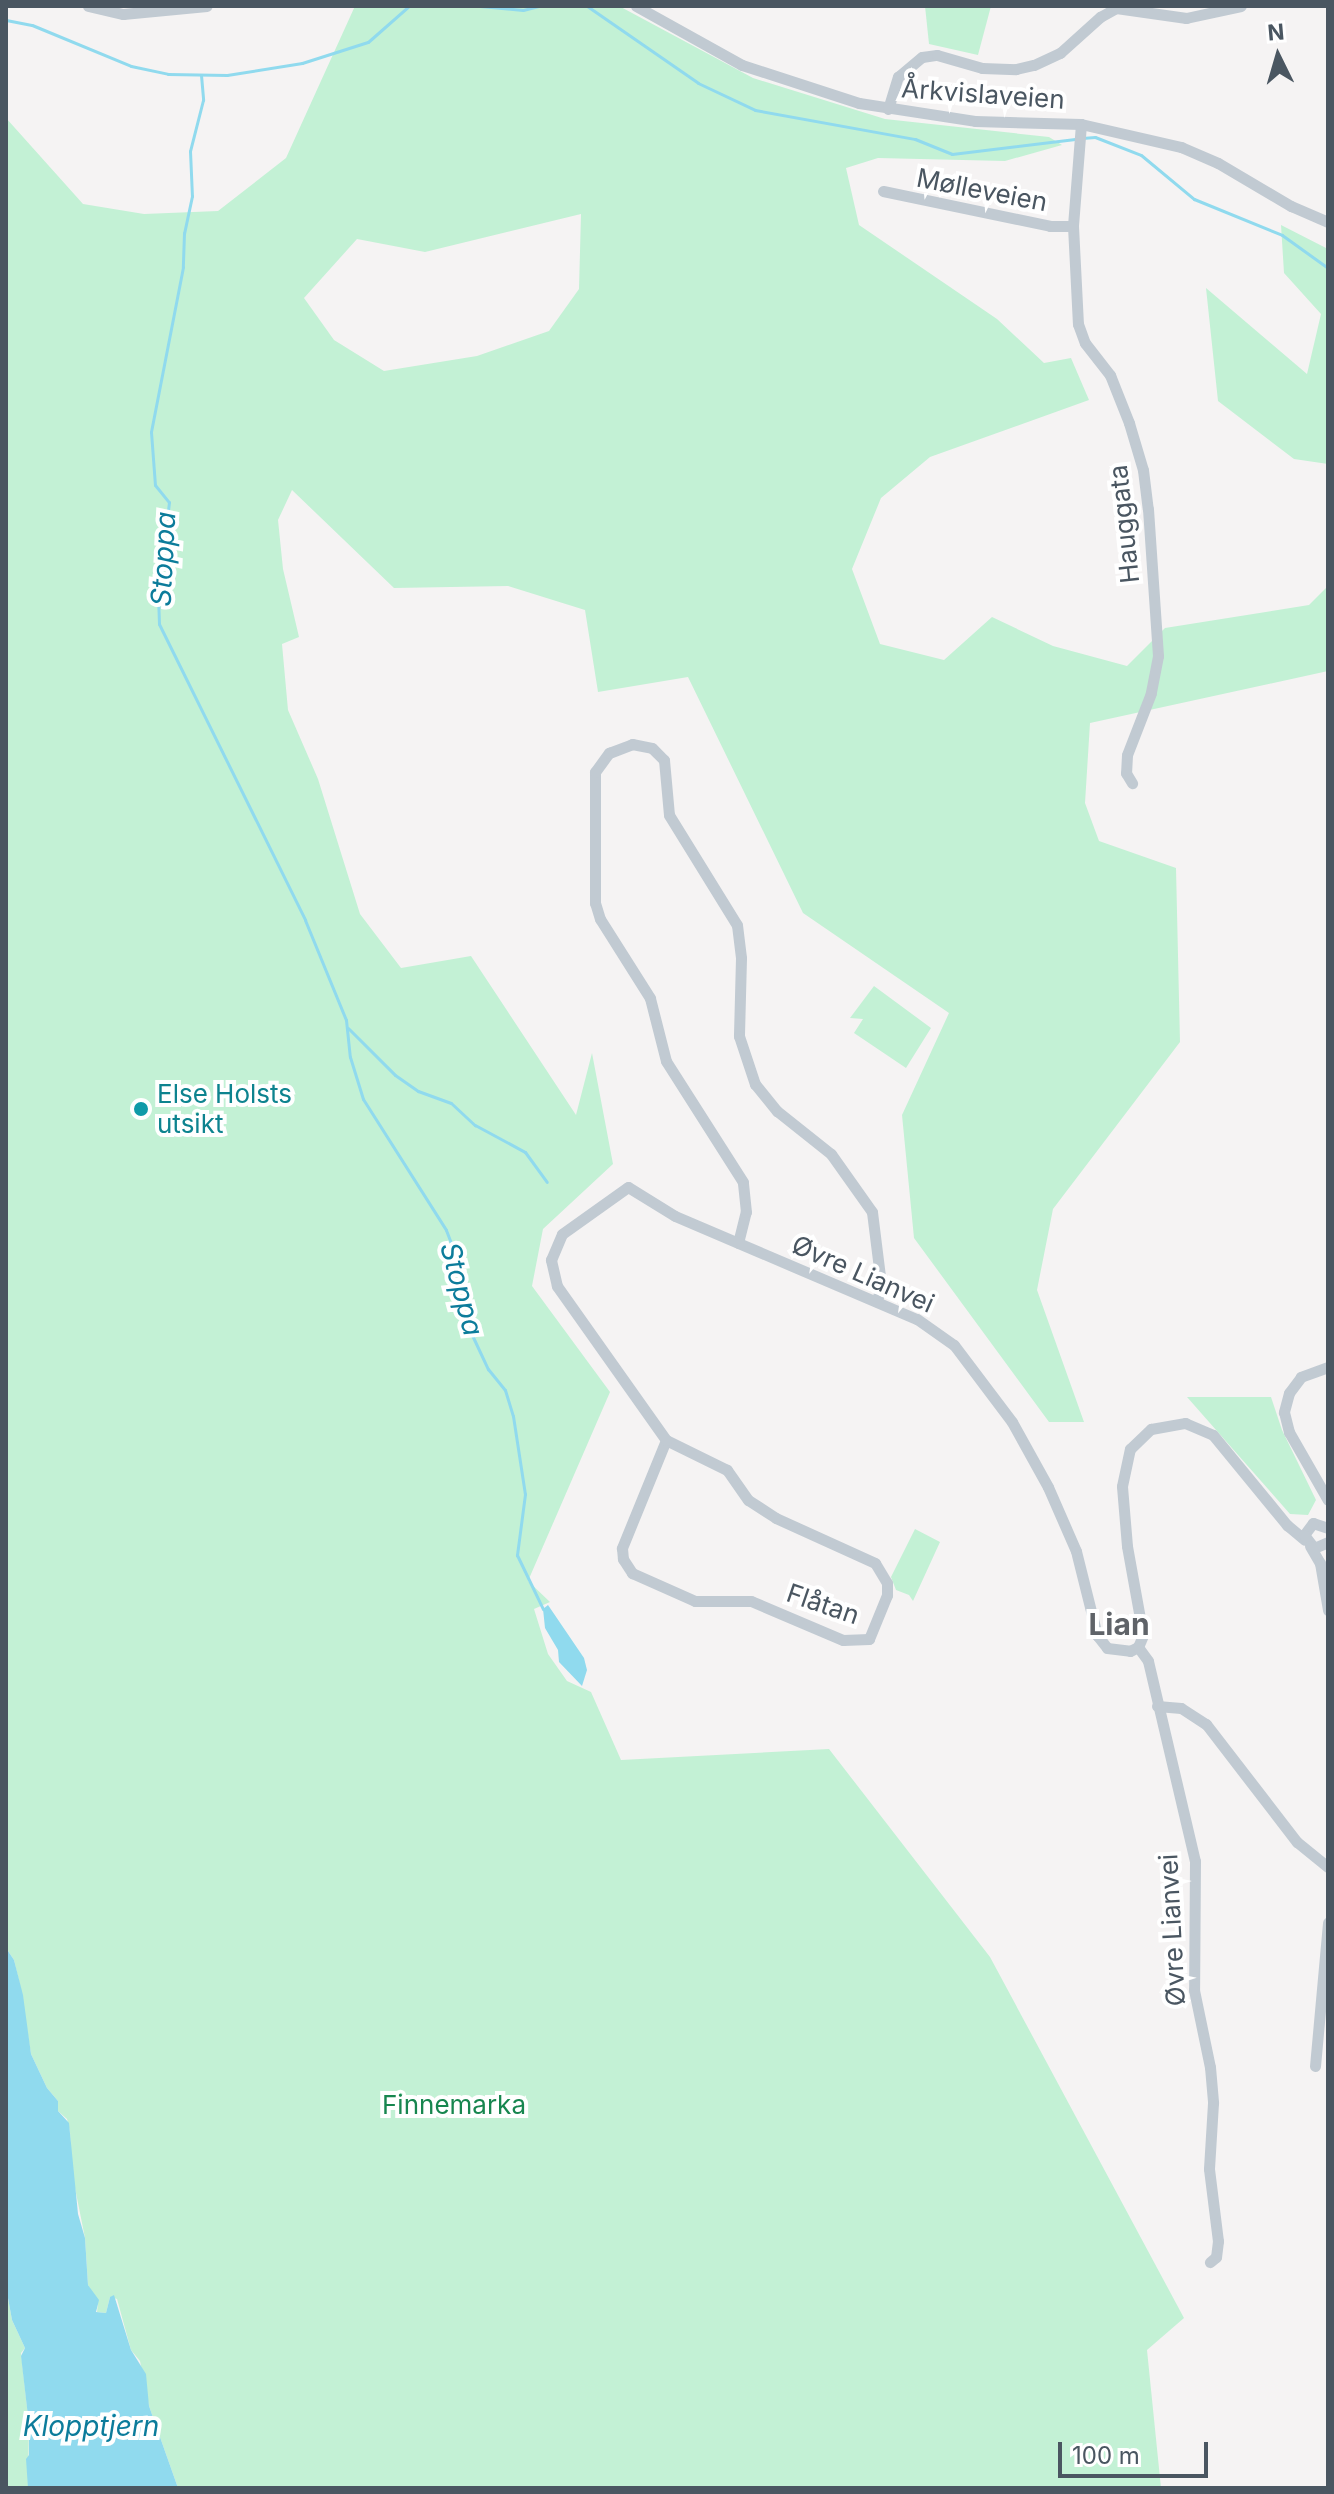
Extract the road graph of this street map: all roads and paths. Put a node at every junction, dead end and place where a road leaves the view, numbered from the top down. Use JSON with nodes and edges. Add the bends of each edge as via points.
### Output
{"nodes":[{"id":1,"x":88,"y":6,"type":"edge"},
{"id":2,"x":207,"y":6,"type":"edge"},
{"id":3,"x":636,"y":6,"type":"edge"},
{"id":4,"x":1241,"y":6,"type":"edge"},
{"id":5,"x":888,"y":109,"type":"junction"},
{"id":6,"x":1080,"y":132,"type":"junction"},
{"id":7,"x":883,"y":191,"type":"dead end"},
{"id":8,"x":1328,"y":222,"type":"edge"},
{"id":9,"x":1073,"y":226,"type":"junction"},
{"id":10,"x":1132,"y":783,"type":"dead end"},
{"id":11,"x":628,"y":1187,"type":"joint"},
{"id":12,"x":738,"y":1243,"type":"junction"},
{"id":13,"x":877,"y":1302,"type":"junction"},
{"id":14,"x":1328,"y":1367,"type":"edge"},
{"id":15,"x":666,"y":1440,"type":"junction"},
{"id":16,"x":1328,"y":1500,"type":"edge"},
{"id":17,"x":1281,"y":1516,"type":"junction"},
{"id":18,"x":1319,"y":1525,"type":"edge"},
{"id":19,"x":1308,"y":1543,"type":"junction"},
{"id":20,"x":1327,"y":1543,"type":"edge"},
{"id":21,"x":1320,"y":1563,"type":"junction"},
{"id":22,"x":1328,"y":1610,"type":"edge"},
{"id":23,"x":1138,"y":1647,"type":"junction"},
{"id":24,"x":1157,"y":1706,"type":"junction"},
{"id":25,"x":1328,"y":1867,"type":"edge"},
{"id":26,"x":1328,"y":1923,"type":"edge"},
{"id":27,"x":1315,"y":2066,"type":"dead end"},
{"id":28,"x":1210,"y":2262,"type":"dead end"}],
"edges":[{"from":1,"to":2,"type":"street","via":[[123,14]]},
{"from":3,"to":5,"type":"street","name":"Årkvislaveien","via":[[742,65]]},
{"from":4,"to":5,"type":"street","via":[[1186,18],[1116,8],[1060,53],[1016,69],[922,57],[898,77]]},
{"from":5,"to":6,"type":"street","name":"Årkvislaveien"},
{"from":6,"to":8,"type":"street","name":"Årkvislaveien","via":[[1181,147]]},
{"from":6,"to":9,"type":"street","name":"Hauggata"},
{"from":7,"to":9,"type":"street","name":"Mølleveien","via":[[1050,226]]},
{"from":9,"to":10,"type":"street","name":"Hauggata","via":[[1080,334],[1110,375],[1138,449],[1146,489],[1158,656],[1151,693],[1127,755],[1126,773]]},
{"from":11,"to":12,"type":"street","name":"Øvre Lianvei","via":[[667,1213]]},
{"from":11,"to":15,"type":"street","name":"Flåtan","via":[[568,1228],[551,1265],[557,1286]]},
{"from":12,"to":13,"type":"street","name":"Øvre Lianvei"},
{"from":12,"to":13,"type":"street","via":[[746,1212],[743,1182],[666,1061],[650,998],[595,903],[595,772],[609,753],[632,744],[652,748],[664,760],[669,815],[737,925],[739,1036],[755,1084],[777,1111],[831,1154],[872,1212],[881,1284]]},
{"from":13,"to":23,"type":"street","name":"Øvre Lianvei","via":[[940,1333],[980,1375],[1059,1509],[1101,1643],[1118,1652]]},
{"from":14,"to":16,"type":"street","via":[[1301,1377],[1284,1412],[1289,1432]]},
{"from":15,"to":15,"type":"street","name":"Flåtan","via":[[624,1542],[623,1559],[632,1573],[695,1601],[751,1601],[843,1640],[869,1639],[887,1595],[887,1583],[875,1563],[776,1518],[748,1500],[727,1470]]},
{"from":16,"to":18,"type":"street"},
{"from":17,"to":18,"type":"street"},
{"from":17,"to":19,"type":"street"},
{"from":17,"to":23,"type":"street","name":"Øvre Lianvei","via":[[1222,1444],[1203,1429],[1170,1423],[1141,1435],[1125,1460],[1122,1486],[1127,1546],[1144,1629]]},
{"from":18,"to":19,"type":"street","via":[[1305,1532]]},
{"from":19,"to":20,"type":"street","via":[[1318,1548]]},
{"from":19,"to":21,"type":"street"},
{"from":20,"to":21,"type":"street"},
{"from":21,"to":22,"type":"street"},
{"from":23,"to":24,"type":"street","name":"Øvre Lianvei","via":[[1148,1661]]},
{"from":24,"to":25,"type":"street","via":[[1181,1708],[1206,1724],[1297,1842]]},
{"from":24,"to":28,"type":"street","name":"Øvre Lianvei","via":[[1179,1782],[1196,1876],[1194,1990],[1213,2103],[1209,2169],[1218,2241]]},
{"from":26,"to":27,"type":"street"}]}
